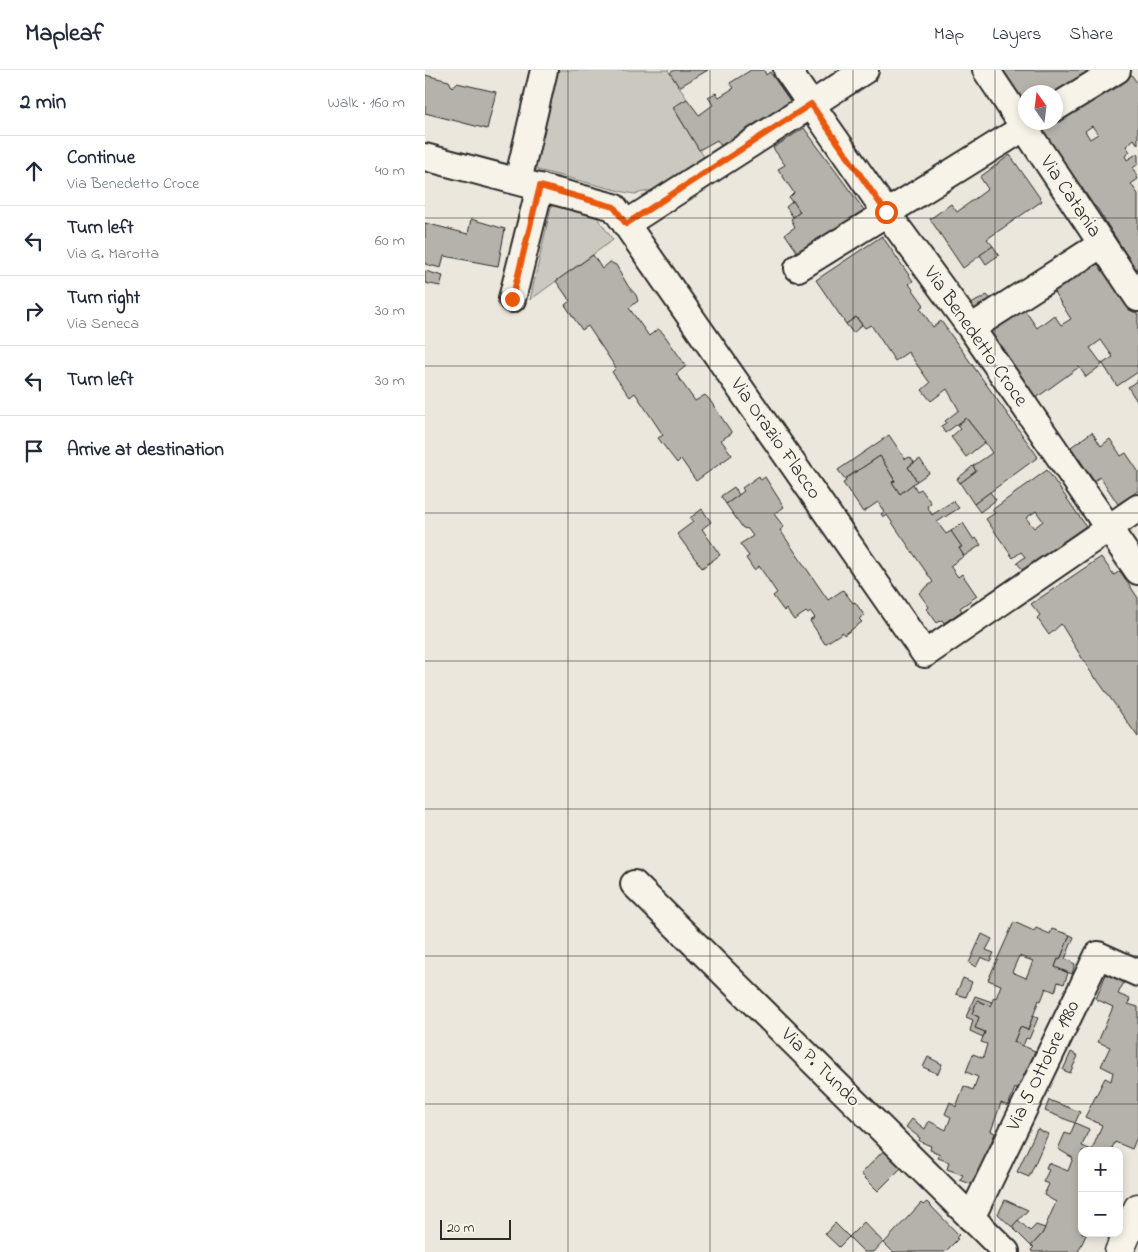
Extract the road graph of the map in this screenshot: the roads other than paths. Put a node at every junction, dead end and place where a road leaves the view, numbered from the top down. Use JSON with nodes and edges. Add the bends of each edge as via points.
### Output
{"nodes":[{"id":1,"x":543,"y":70,"type":"edge"},
{"id":2,"x":787,"y":70,"type":"edge"},
{"id":3,"x":865,"y":70,"type":"edge"},
{"id":4,"x":986,"y":70,"type":"edge"},
{"id":5,"x":1117,"y":70,"type":"edge"},
{"id":6,"x":1063,"y":103,"type":"edge"},
{"id":7,"x":811,"y":104,"type":"junction"},
{"id":8,"x":1018,"y":111,"type":"edge"},
{"id":9,"x":1021,"y":130,"type":"edge"},
{"id":10,"x":1032,"y":130,"type":"edge"},
{"id":11,"x":425,"y":156,"type":"edge"},
{"id":12,"x":529,"y":184,"type":"junction"},
{"id":13,"x":886,"y":212,"type":"junction"},
{"id":14,"x":626,"y":224,"type":"junction"},
{"id":15,"x":1102,"y":244,"type":"junction"},
{"id":16,"x":798,"y":268,"type":"dead end"},
{"id":17,"x":1138,"y":298,"type":"edge"},
{"id":18,"x":512,"y":299,"type":"dead end"},
{"id":19,"x":971,"y":328,"type":"junction"},
{"id":20,"x":1138,"y":508,"type":"edge"},
{"id":21,"x":1108,"y":527,"type":"junction"},
{"id":22,"x":1138,"y":571,"type":"edge"},
{"id":23,"x":634,"y":884,"type":"dead end"},
{"id":24,"x":1138,"y":973,"type":"edge"},
{"id":25,"x":1138,"y":1208,"type":"edge"},
{"id":26,"x":971,"y":1218,"type":"junction"},
{"id":27,"x":1006,"y":1252,"type":"edge"},
{"id":28,"x":1119,"y":1252,"type":"edge"}],
"edges":[{"from":1,"to":12,"type":"street"},
{"from":2,"to":7,"type":"street","name":"Via Benedetto Croce"},
{"from":3,"to":7,"type":"street"},
{"from":4,"to":8,"type":"street","name":"Via Catania"},
{"from":5,"to":6,"type":"street"},
{"from":7,"to":13,"type":"street","name":"Via Benedetto Croce"},
{"from":7,"to":14,"type":"street"},
{"from":9,"to":13,"type":"street"},
{"from":10,"to":15,"type":"street","name":"Via Catania"},
{"from":11,"to":12,"type":"street","name":"Via Orazio Flacco"},
{"from":12,"to":14,"type":"street","name":"Via Orazio Flacco","via":[[614,207]]},
{"from":12,"to":18,"type":"street"},
{"from":13,"to":16,"type":"street"},
{"from":13,"to":19,"type":"street","name":"Via Benedetto Croce"},
{"from":14,"to":21,"type":"street","name":"Via Orazio Flacco","via":[[925,654]]},
{"from":15,"to":17,"type":"street","name":"Via Catania"},
{"from":15,"to":19,"type":"street"},
{"from":19,"to":21,"type":"street","name":"Via Benedetto Croce"},
{"from":20,"to":21,"type":"street"},
{"from":21,"to":22,"type":"street","name":"Via Benedetto Croce"},
{"from":23,"to":26,"type":"street","name":"Via P. Tundo"},
{"from":24,"to":26,"type":"street","name":"Via 5 Ottobre 1980","via":[[1097,955]]},
{"from":25,"to":28,"type":"street"},
{"from":26,"to":27,"type":"street","name":"Via P. Tundo"}]}
